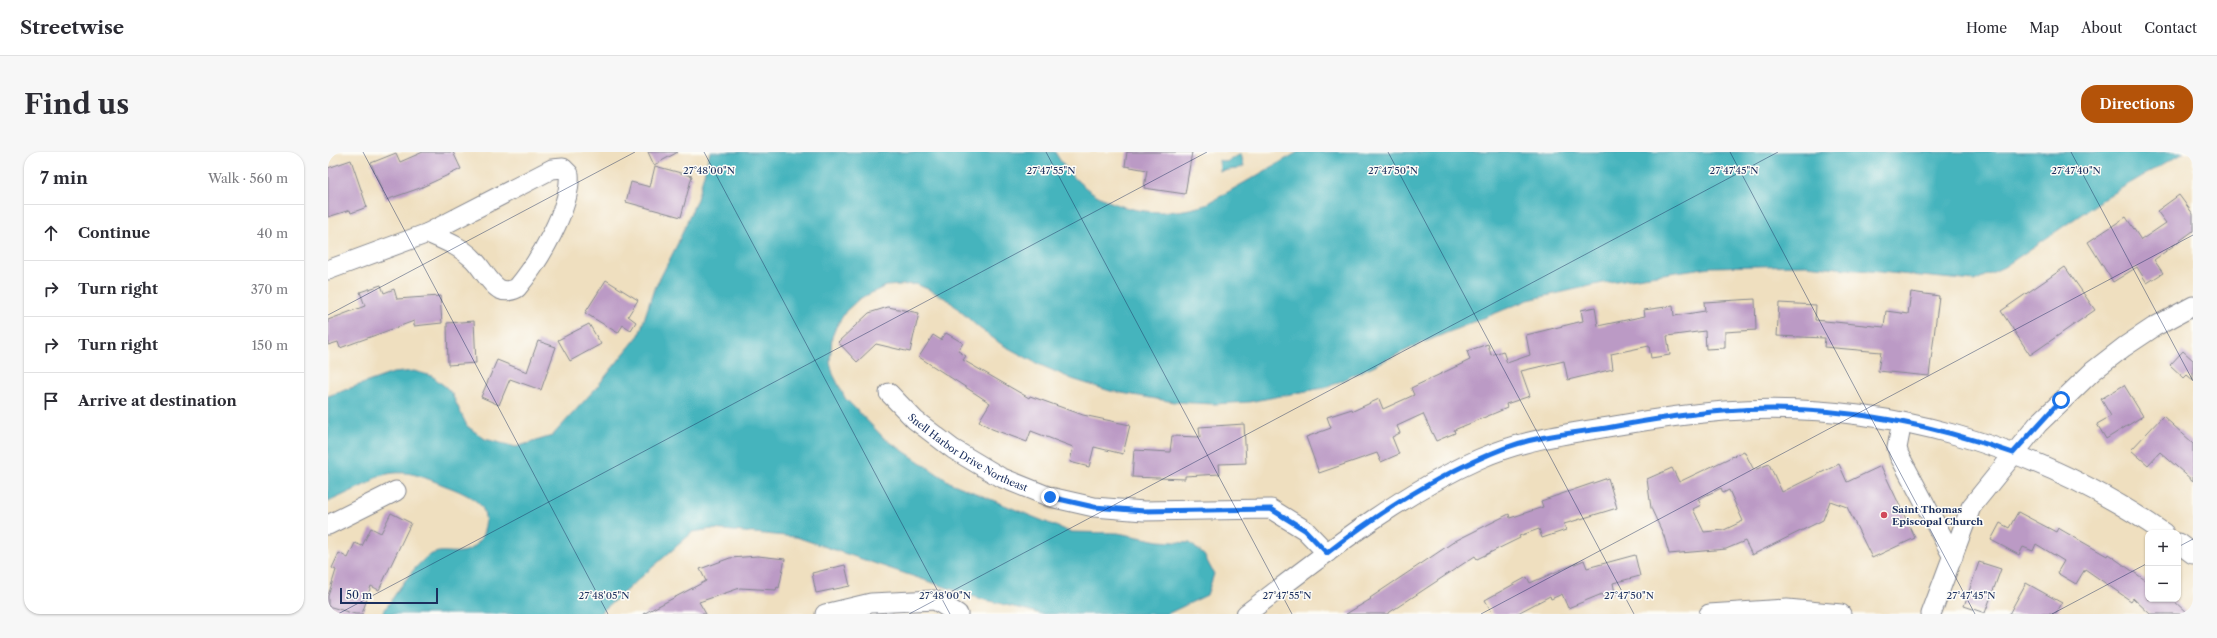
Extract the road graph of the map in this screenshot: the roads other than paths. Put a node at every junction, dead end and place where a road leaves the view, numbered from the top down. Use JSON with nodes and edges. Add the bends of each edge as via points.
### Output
{"nodes":[{"id":1,"x":428,"y":233,"type":"junction"},
{"id":2,"x":328,"y":270,"type":"edge"},
{"id":3,"x":2193,"y":306,"type":"edge"},
{"id":4,"x":888,"y":393,"type":"dead end"},
{"id":5,"x":1902,"y":422,"type":"junction"},
{"id":6,"x":2013,"y":453,"type":"junction"},
{"id":7,"x":396,"y":491,"type":"dead end"},
{"id":8,"x":328,"y":525,"type":"edge"},
{"id":9,"x":2159,"y":530,"type":"edge"},
{"id":10,"x":2181,"y":545,"type":"edge"},
{"id":11,"x":1327,"y":553,"type":"junction"},
{"id":12,"x":2193,"y":554,"type":"edge"},
{"id":13,"x":1952,"y":558,"type":"junction"},
{"id":14,"x":825,"y":614,"type":"edge"},
{"id":15,"x":958,"y":614,"type":"edge"},
{"id":16,"x":1246,"y":614,"type":"edge"},
{"id":17,"x":1709,"y":614,"type":"edge"},
{"id":18,"x":1841,"y":614,"type":"edge"},
{"id":19,"x":1931,"y":614,"type":"edge"}],
"edges":[{"from":1,"to":1,"type":"street","via":[[552,169],[562,168],[570,174],[570,190],[558,223],[521,283],[512,290],[500,290],[471,257],[459,248]]},
{"from":1,"to":2,"type":"street"},
{"from":3,"to":6,"type":"street","via":[[2154,327],[2093,371],[2038,424]]},
{"from":4,"to":11,"type":"street","name":"Snell Harbor Drive Northeast","via":[[915,420],[953,449],[1000,477],[1050,497],[1094,507],[1144,511],[1271,509],[1305,530]]},
{"from":5,"to":6,"type":"street","via":[[1950,433]]},
{"from":5,"to":11,"type":"street","via":[[1802,410],[1724,411],[1649,420],[1529,441],[1481,458],[1420,489],[1363,525]]},
{"from":5,"to":13,"type":"street","via":[[1897,448],[1899,455]]},
{"from":6,"to":9,"type":"street","via":[[2066,475]]},
{"from":6,"to":13,"type":"street","via":[[1971,507]]},
{"from":7,"to":8,"type":"street"},
{"from":10,"to":12,"type":"street"},
{"from":11,"to":16,"type":"street"},
{"from":13,"to":19,"type":"street"},
{"from":14,"to":15,"type":"street","via":[[871,603],[935,600]]},
{"from":17,"to":18,"type":"street","via":[[1787,609]]}]}
